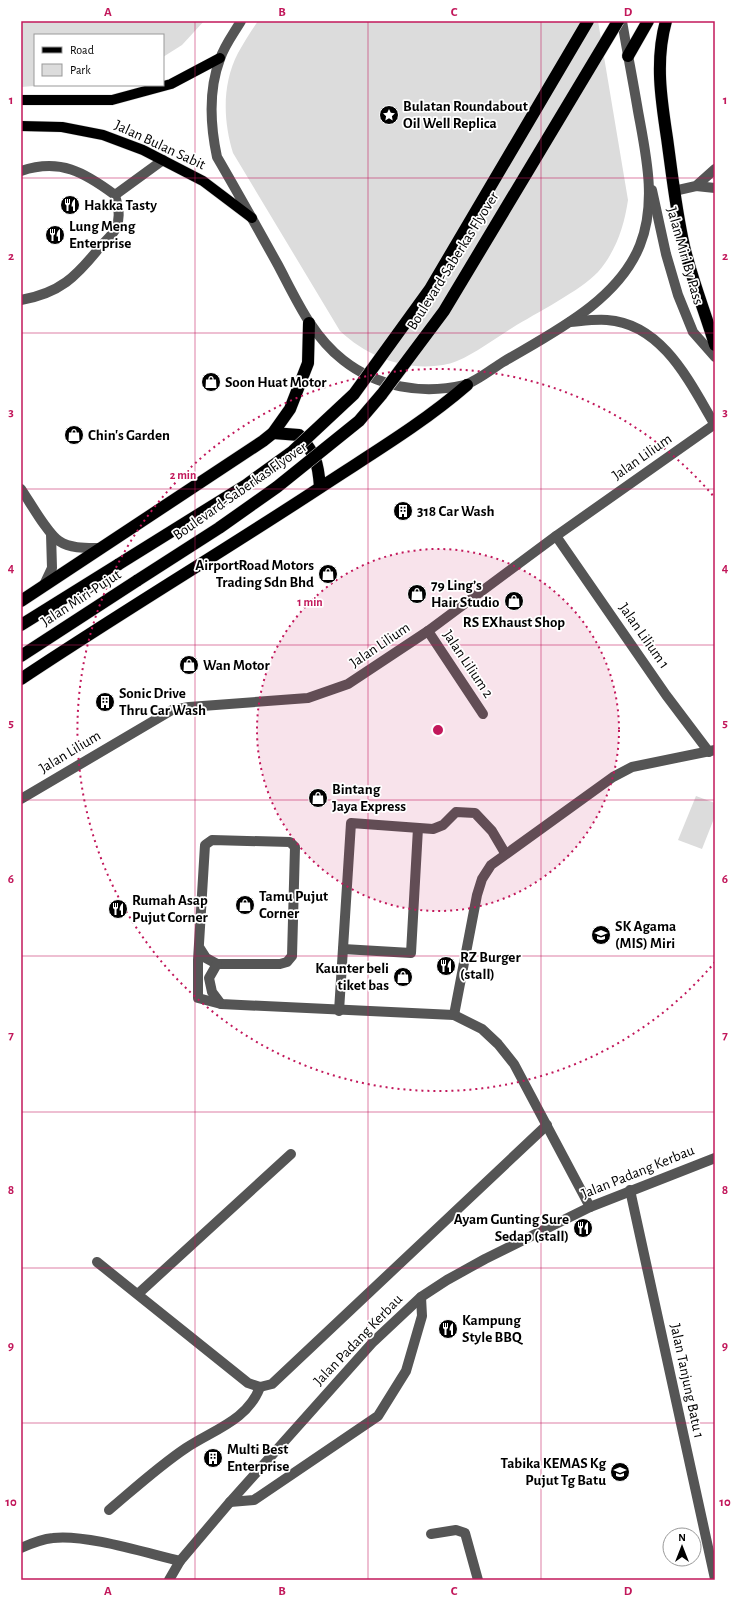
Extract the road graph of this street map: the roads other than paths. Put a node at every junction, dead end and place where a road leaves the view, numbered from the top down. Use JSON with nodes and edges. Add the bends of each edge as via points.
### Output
{"nodes":[{"id":1,"x":241,"y":21,"type":"edge"},
{"id":2,"x":588,"y":21,"type":"edge"},
{"id":3,"x":618,"y":21,"type":"edge"},
{"id":4,"x":622,"y":21,"type":"edge"},
{"id":5,"x":648,"y":21,"type":"edge"},
{"id":6,"x":666,"y":21,"type":"edge"},
{"id":7,"x":628,"y":56,"type":"junction"},
{"id":8,"x":220,"y":58,"type":"junction"},
{"id":9,"x":164,"y":86,"type":"edge"},
{"id":10,"x":164,"y":86,"type":"edge"},
{"id":11,"x":21,"y":100,"type":"edge"},
{"id":12,"x":21,"y":126,"type":"edge"},
{"id":13,"x":163,"y":160,"type":"junction"},
{"id":14,"x":715,"y":169,"type":"edge"},
{"id":15,"x":21,"y":171,"type":"edge"},
{"id":16,"x":649,"y":179,"type":"junction"},
{"id":17,"x":696,"y":186,"type":"junction"},
{"id":18,"x":715,"y":188,"type":"edge"},
{"id":19,"x":674,"y":191,"type":"junction"},
{"id":20,"x":115,"y":195,"type":"junction"},
{"id":21,"x":252,"y":218,"type":"junction"},
{"id":22,"x":21,"y":300,"type":"edge"},
{"id":23,"x":570,"y":322,"type":"junction"},
{"id":24,"x":309,"y":323,"type":"junction"},
{"id":25,"x":715,"y":345,"type":"edge"},
{"id":26,"x":715,"y":357,"type":"edge"},
{"id":27,"x":467,"y":385,"type":"junction"},
{"id":28,"x":715,"y":424,"type":"edge"},
{"id":29,"x":273,"y":433,"type":"junction"},
{"id":30,"x":320,"y":487,"type":"junction"},
{"id":31,"x":21,"y":489,"type":"edge"},
{"id":32,"x":51,"y":534,"type":"junction"},
{"id":33,"x":556,"y":536,"type":"junction"},
{"id":34,"x":101,"y":548,"type":"junction"},
{"id":35,"x":120,"y":564,"type":"joint"},
{"id":36,"x":138,"y":580,"type":"joint"},
{"id":37,"x":44,"y":585,"type":"junction"},
{"id":38,"x":21,"y":601,"type":"edge"},
{"id":39,"x":21,"y":625,"type":"edge"},
{"id":40,"x":428,"y":631,"type":"junction"},
{"id":41,"x":21,"y":656,"type":"edge"},
{"id":42,"x":21,"y":679,"type":"edge"},
{"id":43,"x":483,"y":714,"type":"dead end"},
{"id":44,"x":712,"y":751,"type":"edge"},
{"id":45,"x":21,"y":799,"type":"edge"},
{"id":46,"x":418,"y":828,"type":"junction"},
{"id":47,"x":505,"y":853,"type":"junction"},
{"id":48,"x":199,"y":947,"type":"junction"},
{"id":49,"x":342,"y":949,"type":"junction"},
{"id":50,"x":217,"y":964,"type":"junction"},
{"id":51,"x":221,"y":1004,"type":"junction"},
{"id":52,"x":339,"y":1011,"type":"junction"},
{"id":53,"x":454,"y":1015,"type":"junction"},
{"id":54,"x":547,"y":1125,"type":"junction"},
{"id":55,"x":291,"y":1154,"type":"dead end"},
{"id":56,"x":715,"y":1158,"type":"edge"},
{"id":57,"x":630,"y":1190,"type":"junction"},
{"id":58,"x":590,"y":1207,"type":"junction"},
{"id":59,"x":97,"y":1262,"type":"dead end"},
{"id":60,"x":138,"y":1294,"type":"junction"},
{"id":61,"x":421,"y":1298,"type":"junction"},
{"id":62,"x":260,"y":1387,"type":"junction"},
{"id":63,"x":230,"y":1502,"type":"junction"},
{"id":64,"x":109,"y":1510,"type":"dead end"},
{"id":65,"x":431,"y":1534,"type":"dead end"},
{"id":66,"x":21,"y":1548,"type":"edge"},
{"id":67,"x":180,"y":1561,"type":"junction"},
{"id":68,"x":715,"y":1579,"type":"edge"},
{"id":69,"x":169,"y":1580,"type":"edge"},
{"id":70,"x":478,"y":1580,"type":"edge"}],
"edges":[{"from":1,"to":8,"type":"street"},
{"from":2,"to":35,"type":"highway","name":"Boulevard-Saberkas Flyover","bridge":true,"via":[[430,289],[354,394],[293,451],[246,485]]},
{"from":3,"to":36,"type":"highway","name":"Boulevard-Saberkas Flyover","bridge":true,"via":[[444,311],[359,421],[314,460],[271,492]]},
{"from":4,"to":7,"type":"street"},
{"from":5,"to":7,"type":"highway"},
{"from":6,"to":19,"type":"highway","via":[[660,55],[660,92]]},
{"from":7,"to":16,"type":"street"},
{"from":8,"to":10,"type":"main road","name":"Jalan Bulan Sabit"},
{"from":8,"to":21,"type":"street","via":[[211,93],[212,132],[218,157]]},
{"from":9,"to":11,"type":"main road","name":"Jalan Bulan Sabit","via":[[112,100]]},
{"from":12,"to":13,"type":"main road","name":"Jalan Bulan Sabit","via":[[62,127],[103,135]]},
{"from":13,"to":20,"type":"street"},
{"from":13,"to":21,"type":"main road","name":"Jalan Bulan Sabit","via":[[203,181]]},
{"from":14,"to":17,"type":"street"},
{"from":15,"to":20,"type":"street","via":[[36,166],[65,167],[90,177]]},
{"from":16,"to":23,"type":"street","via":[[647,214],[640,246],[626,269],[607,291]]},
{"from":16,"to":26,"type":"street","name":"Jalan Miri By Pass","via":[[678,295],[693,332]]},
{"from":17,"to":18,"type":"street"},
{"from":17,"to":19,"type":"street"},
{"from":19,"to":25,"type":"highway","via":[[684,247]]},
{"from":20,"to":22,"type":"street","via":[[119,212],[116,228],[79,273],[56,289]]},
{"from":21,"to":24,"type":"street"},
{"from":23,"to":27,"type":"street"},
{"from":23,"to":28,"type":"street","via":[[608,320],[636,327],[658,341],[675,361]]},
{"from":24,"to":27,"type":"street","via":[[343,360],[380,381],[414,389]]},
{"from":24,"to":29,"type":"highway","via":[[308,363],[290,409]]},
{"from":27,"to":30,"type":"highway","via":[[439,409]]},
{"from":28,"to":33,"type":"street","name":"Jalan Lilium"},
{"from":29,"to":30,"type":"highway","via":[[299,435],[318,464]]},
{"from":29,"to":34,"type":"highway"},
{"from":30,"to":42,"type":"highway","via":[[93,630]]},
{"from":31,"to":32,"type":"street"},
{"from":32,"to":34,"type":"street","via":[[70,546]]},
{"from":32,"to":37,"type":"street","via":[[52,568]]},
{"from":33,"to":40,"type":"street","name":"Jalan Lilium"},
{"from":33,"to":44,"type":"street","name":"Jalan Lilium 1","via":[[666,695]]},
{"from":34,"to":37,"type":"highway"},
{"from":35,"to":39,"type":"highway","name":"Jalan Miri-Pujut"},
{"from":36,"to":41,"type":"highway","name":"Jalan Miri-Pujut"},
{"from":37,"to":38,"type":"highway"},
{"from":40,"to":43,"type":"street","name":"Jalan Lilium 2"},
{"from":40,"to":45,"type":"street","name":"Jalan Lilium","via":[[348,684],[308,698],[172,710]]},
{"from":44,"to":47,"type":"street","via":[[632,767],[613,777]]},
{"from":46,"to":47,"type":"street","via":[[443,825],[456,812],[475,813],[492,830]]},
{"from":46,"to":49,"type":"street","via":[[351,823]]},
{"from":46,"to":49,"type":"street","via":[[411,953]]},
{"from":47,"to":53,"type":"street","via":[[491,865],[477,895]]},
{"from":48,"to":50,"type":"street","via":[[206,958]]},
{"from":48,"to":50,"type":"street","via":[[205,845],[212,840],[293,844],[295,847],[292,956],[287,962],[280,964]]},
{"from":48,"to":51,"type":"street","via":[[198,998]]},
{"from":49,"to":52,"type":"street"},
{"from":50,"to":51,"type":"street","via":[[209,978],[212,992]]},
{"from":51,"to":52,"type":"street"},
{"from":52,"to":53,"type":"street"},
{"from":53,"to":54,"type":"street","via":[[482,1029],[498,1044],[514,1064]]},
{"from":54,"to":58,"type":"street"},
{"from":54,"to":62,"type":"street","via":[[272,1384]]},
{"from":55,"to":60,"type":"street"},
{"from":56,"to":57,"type":"street","name":"Jalan Padang Kerbau"},
{"from":57,"to":58,"type":"street","name":"Jalan Padang Kerbau"},
{"from":57,"to":68,"type":"street","name":"Jalan Tanjung Batu 1"},
{"from":58,"to":61,"type":"street","name":"Jalan Padang Kerbau","via":[[485,1259]]},
{"from":59,"to":60,"type":"street"},
{"from":60,"to":62,"type":"street","via":[[248,1383]]},
{"from":61,"to":63,"type":"street","name":"Jalan Padang Kerbau","via":[[373,1342]]},
{"from":61,"to":63,"type":"street","via":[[422,1316],[406,1371],[378,1416],[254,1500]]},
{"from":62,"to":64,"type":"street","via":[[256,1398],[238,1417],[185,1449]]},
{"from":63,"to":67,"type":"street","name":"Jalan Padang Kerbau"},
{"from":65,"to":70,"type":"street","via":[[456,1530],[465,1534]]},
{"from":66,"to":67,"type":"street","via":[[36,1541],[77,1538]]},
{"from":67,"to":69,"type":"street","name":"Jalan Padang Kerbau"}]}
